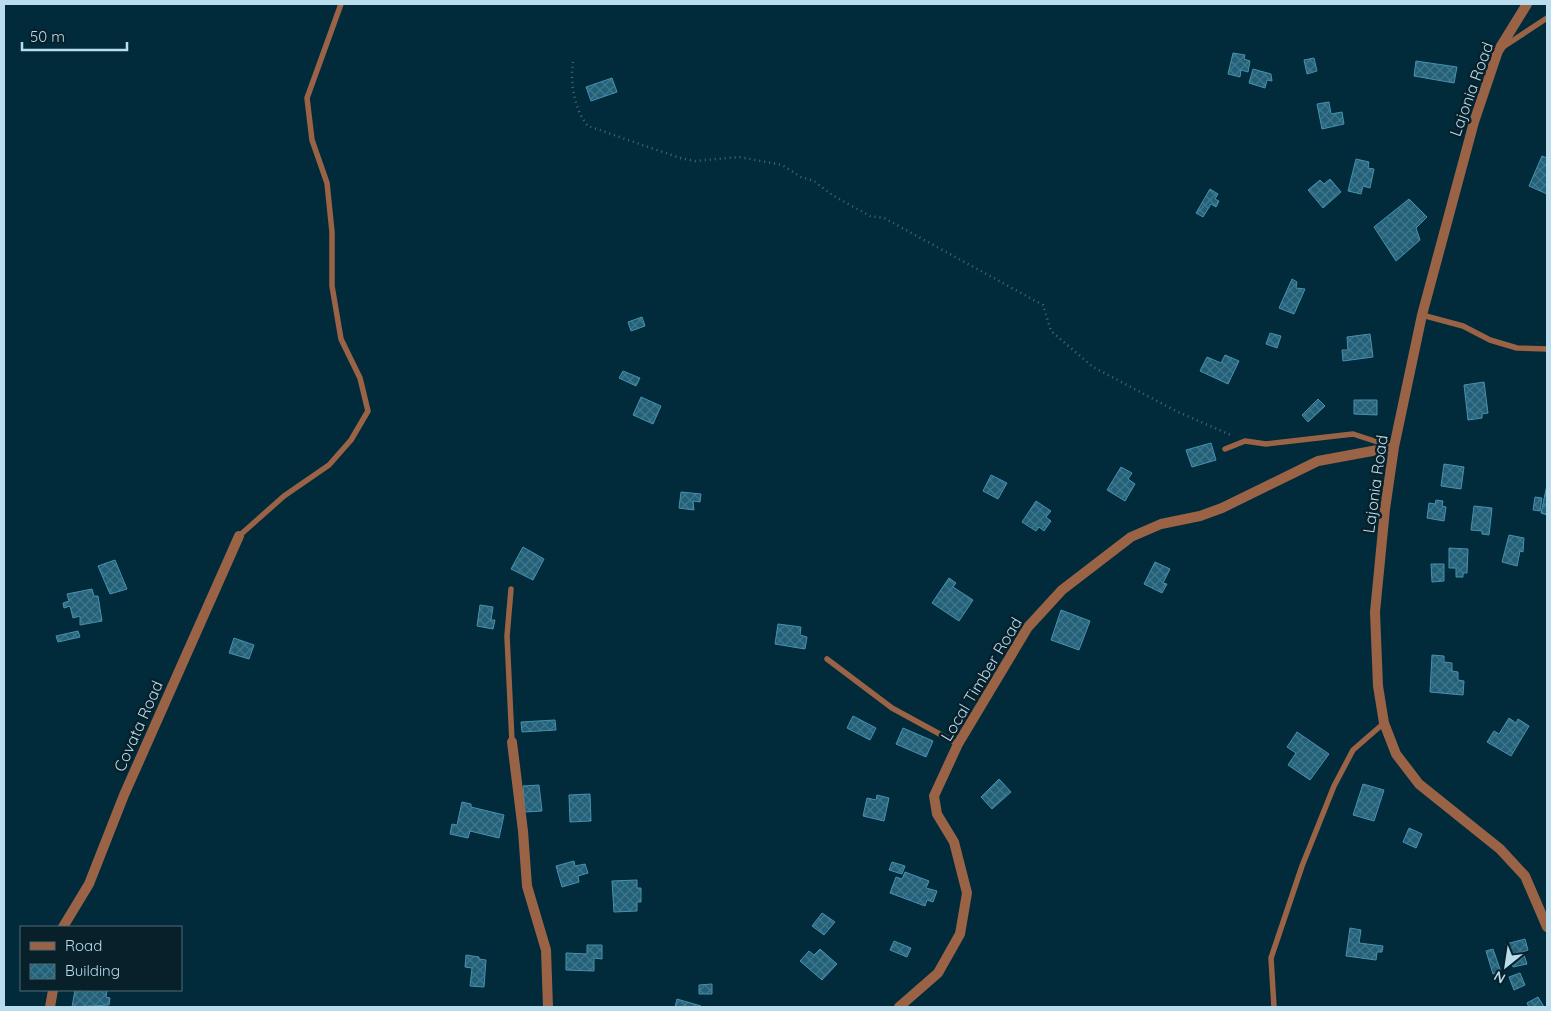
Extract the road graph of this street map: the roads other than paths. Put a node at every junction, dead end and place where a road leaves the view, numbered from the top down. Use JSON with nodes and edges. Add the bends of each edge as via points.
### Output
{"nodes":[{"id":1,"x":341,"y":4,"type":"edge"},
{"id":2,"x":1527,"y":4,"type":"edge"},
{"id":3,"x":1547,"y":18,"type":"edge"},
{"id":4,"x":1498,"y":51,"type":"junction"},
{"id":5,"x":1422,"y":315,"type":"junction"},
{"id":6,"x":1547,"y":349,"type":"edge"},
{"id":7,"x":1394,"y":447,"type":"junction"},
{"id":8,"x":1225,"y":449,"type":"dead end"},
{"id":9,"x":239,"y":536,"type":"joint"},
{"id":10,"x":511,"y":589,"type":"dead end"},
{"id":11,"x":828,"y":660,"type":"dead end"},
{"id":12,"x":1384,"y":723,"type":"junction"},
{"id":13,"x":512,"y":742,"type":"joint"},
{"id":14,"x":958,"y":744,"type":"junction"},
{"id":15,"x":64,"y":926,"type":"edge"},
{"id":16,"x":1547,"y":926,"type":"edge"},
{"id":17,"x":53,"y":991,"type":"edge"},
{"id":18,"x":50,"y":1007,"type":"edge"},
{"id":19,"x":548,"y":1007,"type":"edge"},
{"id":20,"x":899,"y":1007,"type":"edge"},
{"id":21,"x":1274,"y":1007,"type":"edge"}],
"edges":[{"from":1,"to":9,"type":"lane","via":[[308,98],[312,140],[327,183],[332,232],[332,286],[341,340],[360,378],[368,412],[351,440],[328,465],[284,496]]},
{"from":2,"to":4,"type":"street","name":"Lajonia Road"},
{"from":3,"to":4,"type":"lane"},
{"from":4,"to":5,"type":"street","name":"Lajonia Road","via":[[1462,160]]},
{"from":5,"to":6,"type":"lane","via":[[1463,326],[1490,340],[1517,348]]},
{"from":5,"to":7,"type":"street","name":"Lajonia Road"},
{"from":7,"to":8,"type":"lane","via":[[1353,434],[1266,444],[1245,442]]},
{"from":7,"to":12,"type":"street","name":"Lajonia Road","via":[[1375,612],[1378,686]]},
{"from":7,"to":14,"type":"street","name":"Local Timber Road","via":[[1318,461],[1222,508],[1162,524],[1131,538],[1062,590],[1028,627]]},
{"from":9,"to":15,"type":"street","name":"Covata Road","via":[[88,884]]},
{"from":10,"to":13,"type":"lane","via":[[507,636]]},
{"from":11,"to":14,"type":"lane","via":[[892,708]]},
{"from":12,"to":16,"type":"street","name":"Lajonia Road","via":[[1396,754],[1419,784],[1500,849],[1525,876]]},
{"from":12,"to":21,"type":"lane","via":[[1353,750],[1334,786],[1302,866],[1271,958]]},
{"from":13,"to":19,"type":"street","via":[[527,886],[546,950]]},
{"from":14,"to":20,"type":"street","name":"Local Timber Road","via":[[934,796],[937,814],[954,842],[967,893],[960,934],[938,973]]},
{"from":17,"to":18,"type":"street"}]}
